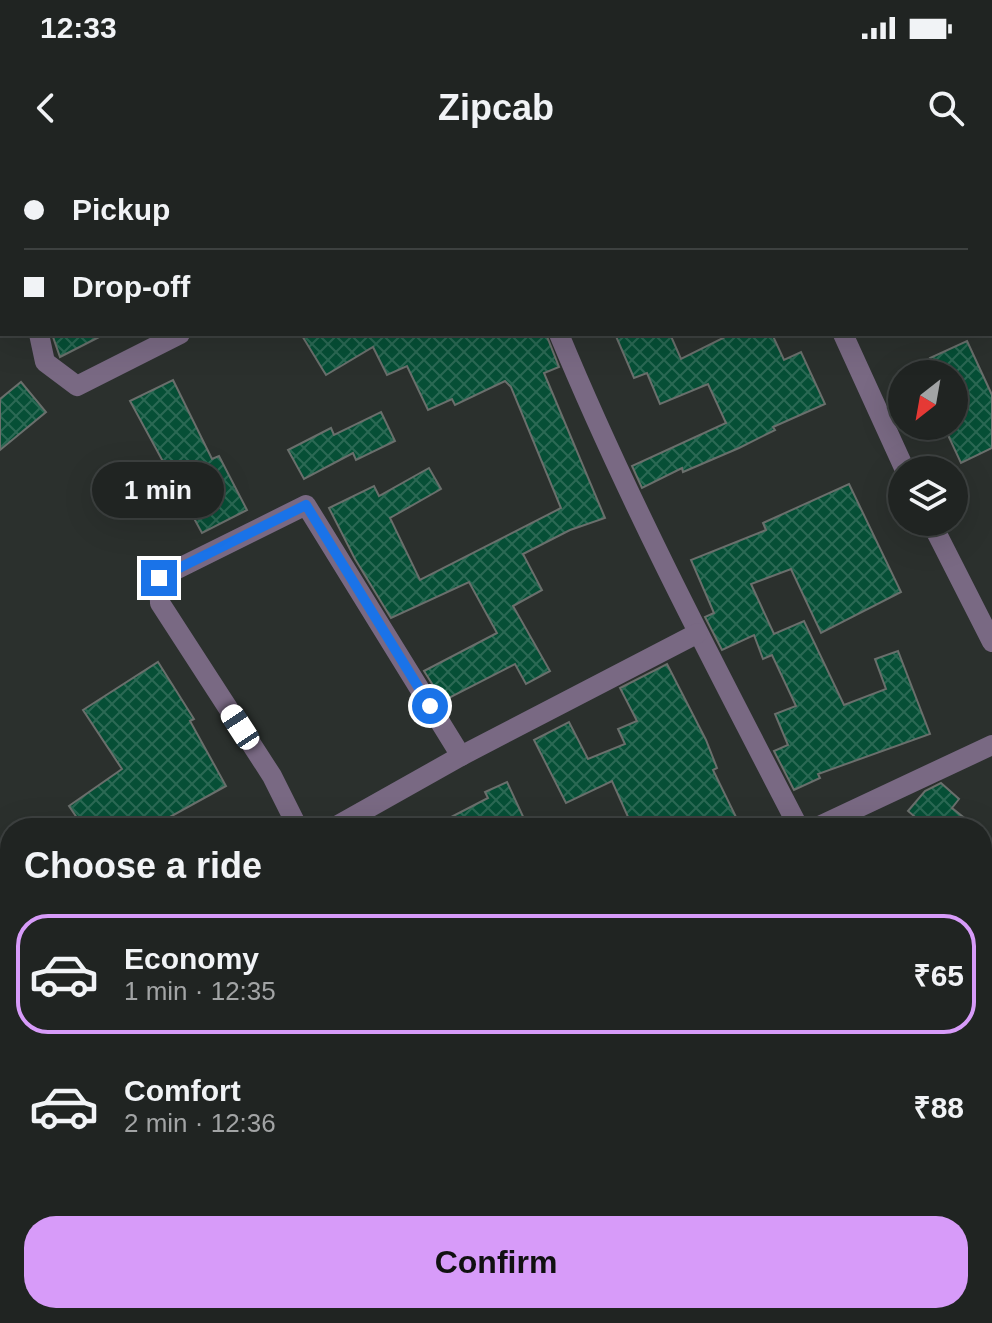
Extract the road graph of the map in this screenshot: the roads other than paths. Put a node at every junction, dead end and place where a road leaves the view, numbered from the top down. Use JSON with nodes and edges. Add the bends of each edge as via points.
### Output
{"nodes":[{"id":1,"x":39,"y":336,"type":"edge"},
{"id":2,"x":176,"y":336,"type":"edge"},
{"id":3,"x":560,"y":336,"type":"edge"},
{"id":4,"x":844,"y":336,"type":"edge"},
{"id":5,"x":899,"y":456,"type":"edge"},
{"id":6,"x":938,"y":536,"type":"edge"},
{"id":7,"x":698,"y":633,"type":"junction"},
{"id":8,"x":992,"y":642,"type":"edge"},
{"id":9,"x":992,"y":745,"type":"edge"},
{"id":10,"x":461,"y":756,"type":"junction"},
{"id":11,"x":293,"y":818,"type":"edge"},
{"id":12,"x":351,"y":818,"type":"edge"},
{"id":13,"x":794,"y":818,"type":"edge"},
{"id":14,"x":836,"y":818,"type":"edge"}],
"edges":[{"from":1,"to":2,"type":"street","via":[[45,362],[77,386]]},
{"from":3,"to":7,"type":"street"},
{"from":4,"to":5,"type":"street"},
{"from":6,"to":8,"type":"street"},
{"from":7,"to":10,"type":"street"},
{"from":7,"to":13,"type":"street"},
{"from":9,"to":14,"type":"street"},
{"from":10,"to":11,"type":"street","via":[[306,505],[159,578],[160,603],[272,776]]},
{"from":10,"to":12,"type":"street"}]}
